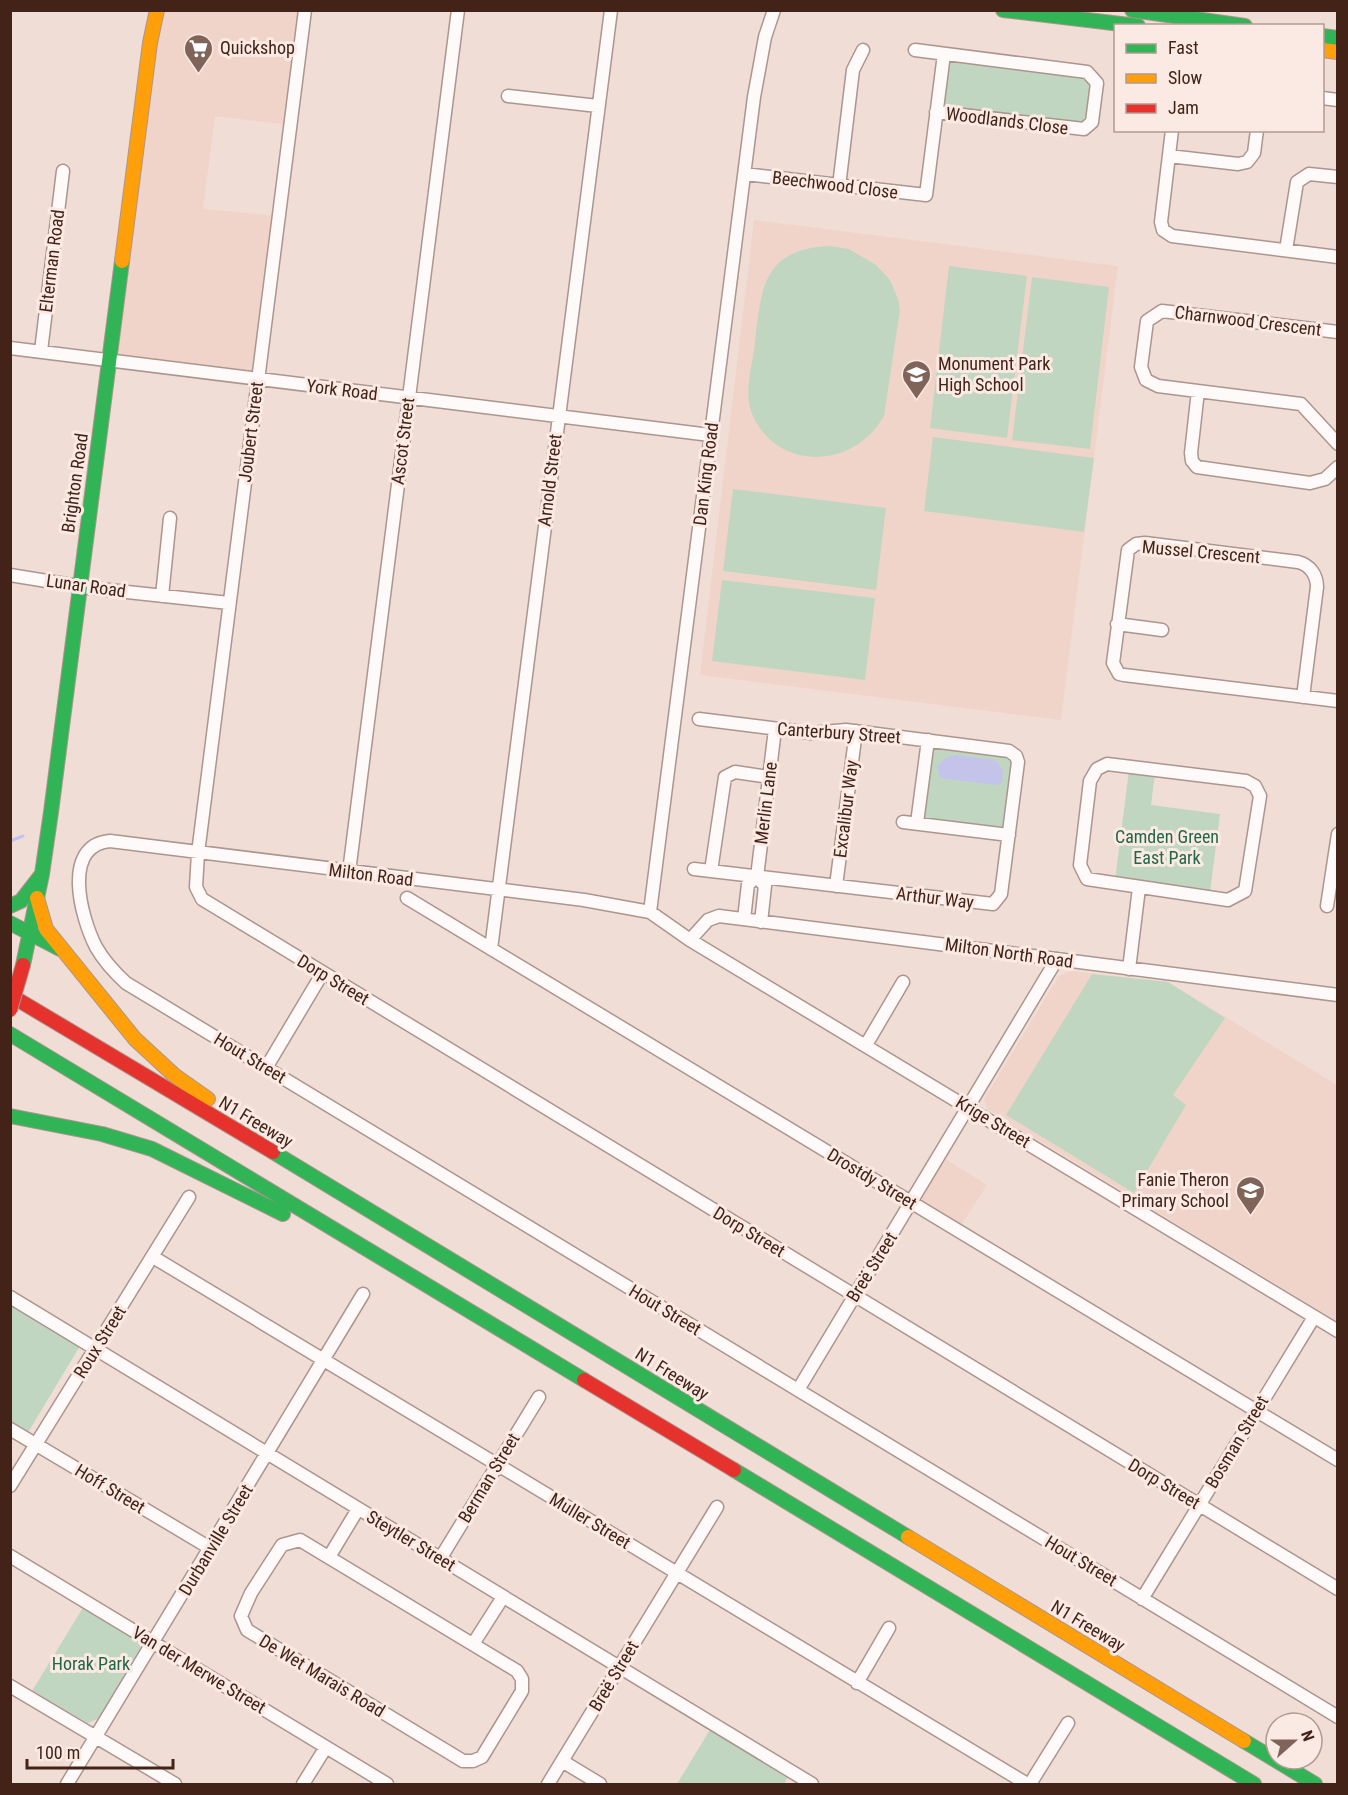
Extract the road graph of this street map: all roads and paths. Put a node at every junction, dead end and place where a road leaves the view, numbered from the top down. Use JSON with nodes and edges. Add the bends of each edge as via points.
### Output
{"nodes":[{"id":1,"x":150,"y":10,"type":"edge"},
{"id":2,"x":158,"y":10,"type":"edge"},
{"id":3,"x":304,"y":10,"type":"edge"},
{"id":4,"x":458,"y":10,"type":"edge"},
{"id":5,"x":610,"y":10,"type":"edge"},
{"id":6,"x":764,"y":10,"type":"edge"},
{"id":7,"x":774,"y":10,"type":"edge"},
{"id":8,"x":1003,"y":10,"type":"edge"},
{"id":9,"x":1132,"y":10,"type":"edge"},
{"id":10,"x":1121,"y":24,"type":"edge"},
{"id":11,"x":1231,"y":24,"type":"edge"},
{"id":12,"x":152,"y":36,"type":"junction"},
{"id":13,"x":765,"y":37,"type":"junction"},
{"id":14,"x":863,"y":50,"type":"dead end"},
{"id":15,"x":915,"y":51,"type":"dead end"},
{"id":16,"x":944,"y":54,"type":"junction"},
{"id":17,"x":508,"y":96,"type":"dead end"},
{"id":18,"x":598,"y":106,"type":"junction"},
{"id":19,"x":936,"y":112,"type":"junction"},
{"id":20,"x":1172,"y":132,"type":"edge"},
{"id":21,"x":1257,"y":132,"type":"edge"},
{"id":22,"x":1169,"y":156,"type":"junction"},
{"id":23,"x":63,"y":171,"type":"dead end"},
{"id":24,"x":745,"y":174,"type":"junction"},
{"id":25,"x":1338,"y":177,"type":"edge"},
{"id":26,"x":839,"y":186,"type":"junction"},
{"id":27,"x":926,"y":195,"type":"joint"},
{"id":28,"x":1286,"y":250,"type":"junction"},
{"id":29,"x":1338,"y":257,"type":"edge"},
{"id":30,"x":1338,"y":332,"type":"edge"},
{"id":31,"x":10,"y":348,"type":"edge"},
{"id":32,"x":41,"y":351,"type":"junction"},
{"id":33,"x":109,"y":360,"type":"junction"},
{"id":34,"x":258,"y":380,"type":"junction"},
{"id":35,"x":1198,"y":391,"type":"junction"},
{"id":36,"x":408,"y":397,"type":"junction"},
{"id":37,"x":558,"y":416,"type":"junction"},
{"id":38,"x":710,"y":435,"type":"junction"},
{"id":39,"x":1338,"y":444,"type":"edge"},
{"id":40,"x":1338,"y":467,"type":"edge"},
{"id":41,"x":170,"y":518,"type":"dead end"},
{"id":42,"x":10,"y":575,"type":"edge"},
{"id":43,"x":79,"y":586,"type":"junction"},
{"id":44,"x":162,"y":596,"type":"junction"},
{"id":45,"x":229,"y":603,"type":"junction"},
{"id":46,"x":1117,"y":624,"type":"junction"},
{"id":47,"x":1162,"y":630,"type":"dead end"},
{"id":48,"x":1303,"y":697,"type":"junction"},
{"id":49,"x":1338,"y":701,"type":"edge"},
{"id":50,"x":699,"y":719,"type":"dead end"},
{"id":51,"x":775,"y":729,"type":"junction"},
{"id":52,"x":856,"y":731,"type":"junction"},
{"id":53,"x":928,"y":740,"type":"junction"},
{"id":54,"x":1014,"y":753,"type":"joint"},
{"id":55,"x":769,"y":777,"type":"junction"},
{"id":56,"x":903,"y":822,"type":"dead end"},
{"id":57,"x":917,"y":824,"type":"junction"},
{"id":58,"x":1338,"y":834,"type":"edge"},
{"id":59,"x":1009,"y":835,"type":"junction"},
{"id":60,"x":93,"y":845,"type":"joint"},
{"id":61,"x":198,"y":853,"type":"junction"},
{"id":62,"x":694,"y":869,"type":"dead end"},
{"id":63,"x":349,"y":872,"type":"junction"},
{"id":64,"x":711,"y":872,"type":"junction"},
{"id":65,"x":42,"y":874,"type":"junction"},
{"id":66,"x":757,"y":877,"type":"junction"},
{"id":67,"x":836,"y":886,"type":"junction"},
{"id":68,"x":1139,"y":888,"type":"junction"},
{"id":69,"x":499,"y":890,"type":"junction"},
{"id":70,"x":37,"y":898,"type":"junction"},
{"id":71,"x":407,"y":898,"type":"dead end"},
{"id":72,"x":10,"y":906,"type":"edge"},
{"id":73,"x":1327,"y":906,"type":"dead end"},
{"id":74,"x":650,"y":912,"type":"junction"},
{"id":75,"x":744,"y":919,"type":"junction"},
{"id":76,"x":761,"y":922,"type":"junction"},
{"id":77,"x":10,"y":923,"type":"edge"},
{"id":78,"x":30,"y":935,"type":"junction"},
{"id":79,"x":690,"y":940,"type":"junction"},
{"id":80,"x":491,"y":949,"type":"junction"},
{"id":81,"x":62,"y":950,"type":"junction"},
{"id":82,"x":1058,"y":959,"type":"junction"},
{"id":83,"x":1129,"y":969,"type":"junction"},
{"id":84,"x":322,"y":974,"type":"junction"},
{"id":85,"x":903,"y":982,"type":"dead end"},
{"id":86,"x":10,"y":995,"type":"edge"},
{"id":87,"x":1338,"y":995,"type":"edge"},
{"id":88,"x":10,"y":1011,"type":"edge"},
{"id":89,"x":10,"y":1034,"type":"edge"},
{"id":90,"x":866,"y":1045,"type":"junction"},
{"id":91,"x":266,"y":1068,"type":"junction"},
{"id":92,"x":968,"y":1107,"type":"junction"},
{"id":93,"x":12,"y":1118,"type":"edge"},
{"id":94,"x":189,"y":1197,"type":"dead end"},
{"id":95,"x":911,"y":1203,"type":"junction"},
{"id":96,"x":397,"y":1226,"type":"junction"},
{"id":97,"x":153,"y":1257,"type":"junction"},
{"id":98,"x":400,"y":1270,"type":"junction"},
{"id":99,"x":363,"y":1294,"type":"dead end"},
{"id":100,"x":854,"y":1296,"type":"junction"},
{"id":101,"x":10,"y":1297,"type":"edge"},
{"id":102,"x":1314,"y":1317,"type":"junction"},
{"id":103,"x":1338,"y":1331,"type":"edge"},
{"id":104,"x":95,"y":1349,"type":"junction"},
{"id":105,"x":323,"y":1360,"type":"junction"},
{"id":106,"x":798,"y":1390,"type":"junction"},
{"id":107,"x":539,"y":1397,"type":"dead end"},
{"id":108,"x":1256,"y":1411,"type":"junction"},
{"id":109,"x":10,"y":1429,"type":"edge"},
{"id":110,"x":34,"y":1444,"type":"junction"},
{"id":111,"x":268,"y":1454,"type":"junction"},
{"id":112,"x":1338,"y":1460,"type":"edge"},
{"id":113,"x":496,"y":1465,"type":"junction"},
{"id":114,"x":10,"y":1486,"type":"edge"},
{"id":115,"x":1199,"y":1505,"type":"junction"},
{"id":116,"x":717,"y":1507,"type":"dead end"},
{"id":117,"x":358,"y":1509,"type":"junction"},
{"id":118,"x":210,"y":1548,"type":"junction"},
{"id":119,"x":10,"y":1556,"type":"edge"},
{"id":120,"x":329,"y":1557,"type":"junction"},
{"id":121,"x":440,"y":1559,"type":"junction"},
{"id":122,"x":677,"y":1574,"type":"junction"},
{"id":123,"x":1338,"y":1589,"type":"edge"},
{"id":124,"x":503,"y":1597,"type":"junction"},
{"id":125,"x":1142,"y":1599,"type":"junction"},
{"id":126,"x":889,"y":1628,"type":"dead end"},
{"id":127,"x":155,"y":1642,"type":"junction"},
{"id":128,"x":473,"y":1644,"type":"junction"},
{"id":129,"x":619,"y":1668,"type":"junction"},
{"id":130,"x":857,"y":1683,"type":"junction"},
{"id":131,"x":10,"y":1686,"type":"edge"},
{"id":132,"x":1338,"y":1717,"type":"edge"},
{"id":133,"x":1068,"y":1723,"type":"dead end"},
{"id":134,"x":96,"y":1737,"type":"junction"},
{"id":135,"x":326,"y":1747,"type":"junction"},
{"id":136,"x":562,"y":1761,"type":"junction"},
{"id":137,"x":67,"y":1785,"type":"edge"},
{"id":138,"x":175,"y":1785,"type":"edge"},
{"id":139,"x":303,"y":1785,"type":"edge"},
{"id":140,"x":387,"y":1785,"type":"edge"},
{"id":141,"x":548,"y":1785,"type":"edge"},
{"id":142,"x":600,"y":1785,"type":"edge"},
{"id":143,"x":812,"y":1785,"type":"edge"},
{"id":144,"x":1028,"y":1785,"type":"edge"},
{"id":145,"x":1254,"y":1785,"type":"edge"},
{"id":146,"x":1315,"y":1785,"type":"edge"}],
"edges":[{"from":1,"to":12,"type":"main road","name":"Brighton Road"},
{"from":2,"to":12,"type":"main road","name":"Brighton Road"},
{"from":3,"to":34,"type":"street","name":"Joubert Street"},
{"from":4,"to":36,"type":"street","name":"Ascot Street"},
{"from":5,"to":18,"type":"street","name":"Arnold Street"},
{"from":6,"to":13,"type":"street","name":"Dan King Road"},
{"from":7,"to":13,"type":"street","name":"Dan King Road"},
{"from":8,"to":10,"type":"main road"},
{"from":9,"to":11,"type":"main road"},
{"from":12,"to":33,"type":"main road","name":"Brighton Road"},
{"from":13,"to":24,"type":"street","name":"Dan King Road"},
{"from":14,"to":26,"type":"street","via":[[853,70]]},
{"from":15,"to":16,"type":"street","name":"Woodlands Close"},
{"from":16,"to":19,"type":"street","name":"Woodlands Close"},
{"from":16,"to":19,"type":"street","name":"Woodlands Close","via":[[1087,72],[1097,86],[1092,122],[1081,130]]},
{"from":17,"to":18,"type":"street"},
{"from":18,"to":37,"type":"street","name":"Arnold Street"},
{"from":19,"to":27,"type":"street","name":"Woodlands Close"},
{"from":20,"to":22,"type":"street"},
{"from":21,"to":22,"type":"street","via":[[1254,153],[1248,162]]},
{"from":22,"to":28,"type":"street","via":[[1161,222],[1167,234]]},
{"from":23,"to":32,"type":"street","name":"Elterman Road"},
{"from":24,"to":26,"type":"street","name":"Beechwood Close"},
{"from":24,"to":38,"type":"street","name":"Dan King Road"},
{"from":25,"to":28,"type":"street","via":[[1309,174],[1297,182]]},
{"from":26,"to":27,"type":"street","name":"Beechwood Close"},
{"from":28,"to":29,"type":"street"},
{"from":30,"to":35,"type":"street","name":"Charnwood Crescent","via":[[1156,312],[1147,321],[1143,374],[1158,386]]},
{"from":31,"to":32,"type":"street","name":"York Road"},
{"from":32,"to":33,"type":"street","name":"York Road"},
{"from":33,"to":34,"type":"street","name":"York Road"},
{"from":33,"to":43,"type":"main road","name":"Brighton Road"},
{"from":34,"to":36,"type":"street","name":"York Road"},
{"from":34,"to":45,"type":"street","name":"Joubert Street"},
{"from":35,"to":39,"type":"street","name":"Charnwood Crescent","via":[[1301,404]]},
{"from":35,"to":40,"type":"street","via":[[1191,453],[1197,467],[1310,483],[1325,479]]},
{"from":36,"to":37,"type":"street","name":"York Road"},
{"from":36,"to":63,"type":"street","name":"Ascot Street"},
{"from":37,"to":38,"type":"street","name":"York Road"},
{"from":37,"to":69,"type":"street","name":"Arnold Street"},
{"from":38,"to":74,"type":"street","name":"Dan King Road"},
{"from":41,"to":44,"type":"street"},
{"from":42,"to":43,"type":"street","name":"Lunar Road"},
{"from":43,"to":44,"type":"street","name":"Lunar Road"},
{"from":43,"to":65,"type":"main road","name":"Brighton Road"},
{"from":44,"to":45,"type":"street","name":"Lunar Road"},
{"from":45,"to":61,"type":"street","name":"Joubert Street"},
{"from":46,"to":47,"type":"street"},
{"from":46,"to":48,"type":"street","name":"Mussel Crescent","via":[[1113,663],[1119,674]]},
{"from":46,"to":48,"type":"street","name":"Mussel Crescent","via":[[1126,554],[1136,544],[1302,563],[1313,573],[1317,587]]},
{"from":48,"to":49,"type":"street","name":"Mussel Crescent"},
{"from":50,"to":51,"type":"street","name":"Canterbury Street"},
{"from":51,"to":52,"type":"street","name":"Canterbury Street","via":[[811,733]]},
{"from":51,"to":55,"type":"street","name":"Merlin Lane"},
{"from":52,"to":53,"type":"street","name":"Canterbury Street"},
{"from":52,"to":67,"type":"street","name":"Excalibur Way"},
{"from":53,"to":54,"type":"street","name":"Canterbury Street"},
{"from":53,"to":57,"type":"street"},
{"from":54,"to":59,"type":"street","name":"Arthur Way","via":[[1018,762]]},
{"from":55,"to":64,"type":"street","via":[[735,772],[725,777]]},
{"from":55,"to":66,"type":"street","name":"Merlin Lane"},
{"from":56,"to":57,"type":"street"},
{"from":57,"to":59,"type":"street"},
{"from":58,"to":73,"type":"street"},
{"from":59,"to":67,"type":"street","name":"Arthur Way","via":[[1001,894],[993,904]]},
{"from":60,"to":61,"type":"street","name":"Milton Road","via":[[110,841]]},
{"from":60,"to":91,"type":"street","name":"Hout Street","via":[[82,859],[81,908],[97,948],[113,970],[126,983]]},
{"from":61,"to":63,"type":"street","name":"Milton Road"},
{"from":61,"to":84,"type":"street","name":"Dorp Street","via":[[196,887],[202,900]]},
{"from":62,"to":64,"type":"street","name":"Arthur Way"},
{"from":63,"to":69,"type":"street","name":"Milton Road"},
{"from":64,"to":66,"type":"street","name":"Arthur Way"},
{"from":65,"to":70,"type":"main road","name":"Brighton Road"},
{"from":65,"to":72,"type":"main road","via":[[21,901]]},
{"from":66,"to":67,"type":"street","name":"Arthur Way"},
{"from":66,"to":75,"type":"street","name":"Merlin Lane","via":[[748,884]]},
{"from":66,"to":76,"type":"street","name":"Merlin Lane","via":[[765,886]]},
{"from":68,"to":68,"type":"street","via":[[1090,881],[1082,873],[1090,782],[1097,769],[1107,764],[1154,769],[1246,781],[1257,789],[1260,796],[1248,885],[1242,895],[1228,900]]},
{"from":68,"to":83,"type":"street"},
{"from":69,"to":74,"type":"street","name":"Milton Road","via":[[631,906]]},
{"from":69,"to":80,"type":"street","name":"Arnold Street"},
{"from":70,"to":78,"type":"main road","name":"Brighton Road"},
{"from":70,"to":81,"type":"main road","via":[[43,923]]},
{"from":71,"to":80,"type":"street","name":"Drostdy Street"},
{"from":74,"to":79,"type":"street","name":"Krige Street"},
{"from":75,"to":76,"type":"street","name":"Milton North Road"},
{"from":75,"to":79,"type":"street","name":"Milton North Road","via":[[711,919]]},
{"from":76,"to":82,"type":"street","name":"Milton North Road"},
{"from":77,"to":78,"type":"main road"},
{"from":78,"to":81,"type":"main road"},
{"from":78,"to":88,"type":"main road","name":"Brighton Road","bridge":true},
{"from":79,"to":90,"type":"street","name":"Krige Street"},
{"from":80,"to":95,"type":"street","name":"Drostdy Street"},
{"from":81,"to":96,"type":"main road","via":[[135,1039],[174,1075],[380,1210]]},
{"from":82,"to":83,"type":"street","name":"Milton North Road"},
{"from":82,"to":92,"type":"street","name":"Breë Street"},
{"from":83,"to":87,"type":"street","name":"Milton North Road"},
{"from":84,"to":91,"type":"street"},
{"from":84,"to":100,"type":"street","name":"Dorp Street"},
{"from":85,"to":90,"type":"street"},
{"from":86,"to":96,"type":"main road","name":"N1 Freeway"},
{"from":89,"to":98,"type":"main road"},
{"from":90,"to":92,"type":"street","name":"Krige Street"},
{"from":91,"to":106,"type":"street","name":"Hout Street"},
{"from":92,"to":95,"type":"street","name":"Breë Street"},
{"from":92,"to":102,"type":"street","name":"Krige Street"},
{"from":93,"to":98,"type":"main road","via":[[89,1130],[155,1150],[365,1257]]},
{"from":94,"to":97,"type":"street","name":"Roux Street"},
{"from":95,"to":100,"type":"street","name":"Breë Street"},
{"from":95,"to":108,"type":"street","name":"Drostdy Street"},
{"from":96,"to":146,"type":"main road","name":"N1 Freeway"},
{"from":97,"to":104,"type":"street","name":"Roux Street"},
{"from":97,"to":105,"type":"street","name":"Muller Street"},
{"from":98,"to":145,"type":"main road"},
{"from":99,"to":105,"type":"street","name":"Durbanville Street"},
{"from":100,"to":106,"type":"street","name":"Breë Street"},
{"from":100,"to":115,"type":"street","name":"Dorp Street"},
{"from":101,"to":104,"type":"street","name":"Steytler Street"},
{"from":102,"to":103,"type":"street","name":"Krige Street"},
{"from":102,"to":108,"type":"street","name":"Bosman Street"},
{"from":104,"to":110,"type":"street","name":"Roux Street"},
{"from":104,"to":111,"type":"street","name":"Steytler Street"},
{"from":105,"to":111,"type":"street","name":"Durbanville Street"},
{"from":105,"to":113,"type":"street","name":"Muller Street"},
{"from":106,"to":125,"type":"street","name":"Hout Street"},
{"from":107,"to":113,"type":"street","name":"Berman Street"},
{"from":108,"to":112,"type":"street","name":"Drostdy Street"},
{"from":108,"to":115,"type":"street","name":"Bosman Street"},
{"from":109,"to":110,"type":"street","name":"Hoff Street"},
{"from":110,"to":114,"type":"street","name":"Roux Street"},
{"from":110,"to":118,"type":"street","name":"Hoff Street"},
{"from":111,"to":117,"type":"street","name":"Steytler Street"},
{"from":111,"to":118,"type":"street","name":"Durbanville Street"},
{"from":113,"to":121,"type":"street","name":"Berman Street"},
{"from":113,"to":122,"type":"street","name":"Muller Street"},
{"from":115,"to":123,"type":"street","name":"Dorp Street"},
{"from":115,"to":125,"type":"street","name":"Bosman Street"},
{"from":116,"to":122,"type":"street","name":"Breë Street"},
{"from":117,"to":120,"type":"street"},
{"from":117,"to":121,"type":"street","name":"Steytler Street"},
{"from":118,"to":127,"type":"street","name":"Durbanville Street"},
{"from":119,"to":127,"type":"street","name":"Van der Merwe Street"},
{"from":120,"to":128,"type":"street","name":"De Wet Marais Road"},
{"from":120,"to":128,"type":"street","name":"De Wet Marais Road","via":[[300,1540],[282,1545],[245,1603],[241,1616],[244,1626],[252,1635],[468,1762],[482,1757],[520,1697],[523,1685],[517,1671]]},
{"from":121,"to":124,"type":"street","name":"Steytler Street"},
{"from":122,"to":129,"type":"street","name":"Breë Street"},
{"from":122,"to":130,"type":"street","name":"Muller Street"},
{"from":124,"to":128,"type":"street"},
{"from":124,"to":129,"type":"street","name":"Steytler Street"},
{"from":125,"to":132,"type":"street","name":"Hout Street"},
{"from":126,"to":130,"type":"street"},
{"from":127,"to":134,"type":"street","name":"Durbanville Street"},
{"from":127,"to":135,"type":"street","name":"Van der Merwe Street"},
{"from":129,"to":136,"type":"street","name":"Breë Street"},
{"from":129,"to":143,"type":"street","name":"Steytler Street"},
{"from":130,"to":144,"type":"street","name":"Muller Street"},
{"from":131,"to":134,"type":"street"},
{"from":133,"to":144,"type":"street"},
{"from":134,"to":137,"type":"street","name":"Durbanville Street"},
{"from":134,"to":138,"type":"street"},
{"from":135,"to":139,"type":"street"},
{"from":135,"to":140,"type":"street","name":"Van der Merwe Street"},
{"from":136,"to":141,"type":"street","name":"Breë Street"},
{"from":136,"to":142,"type":"street"}]}
